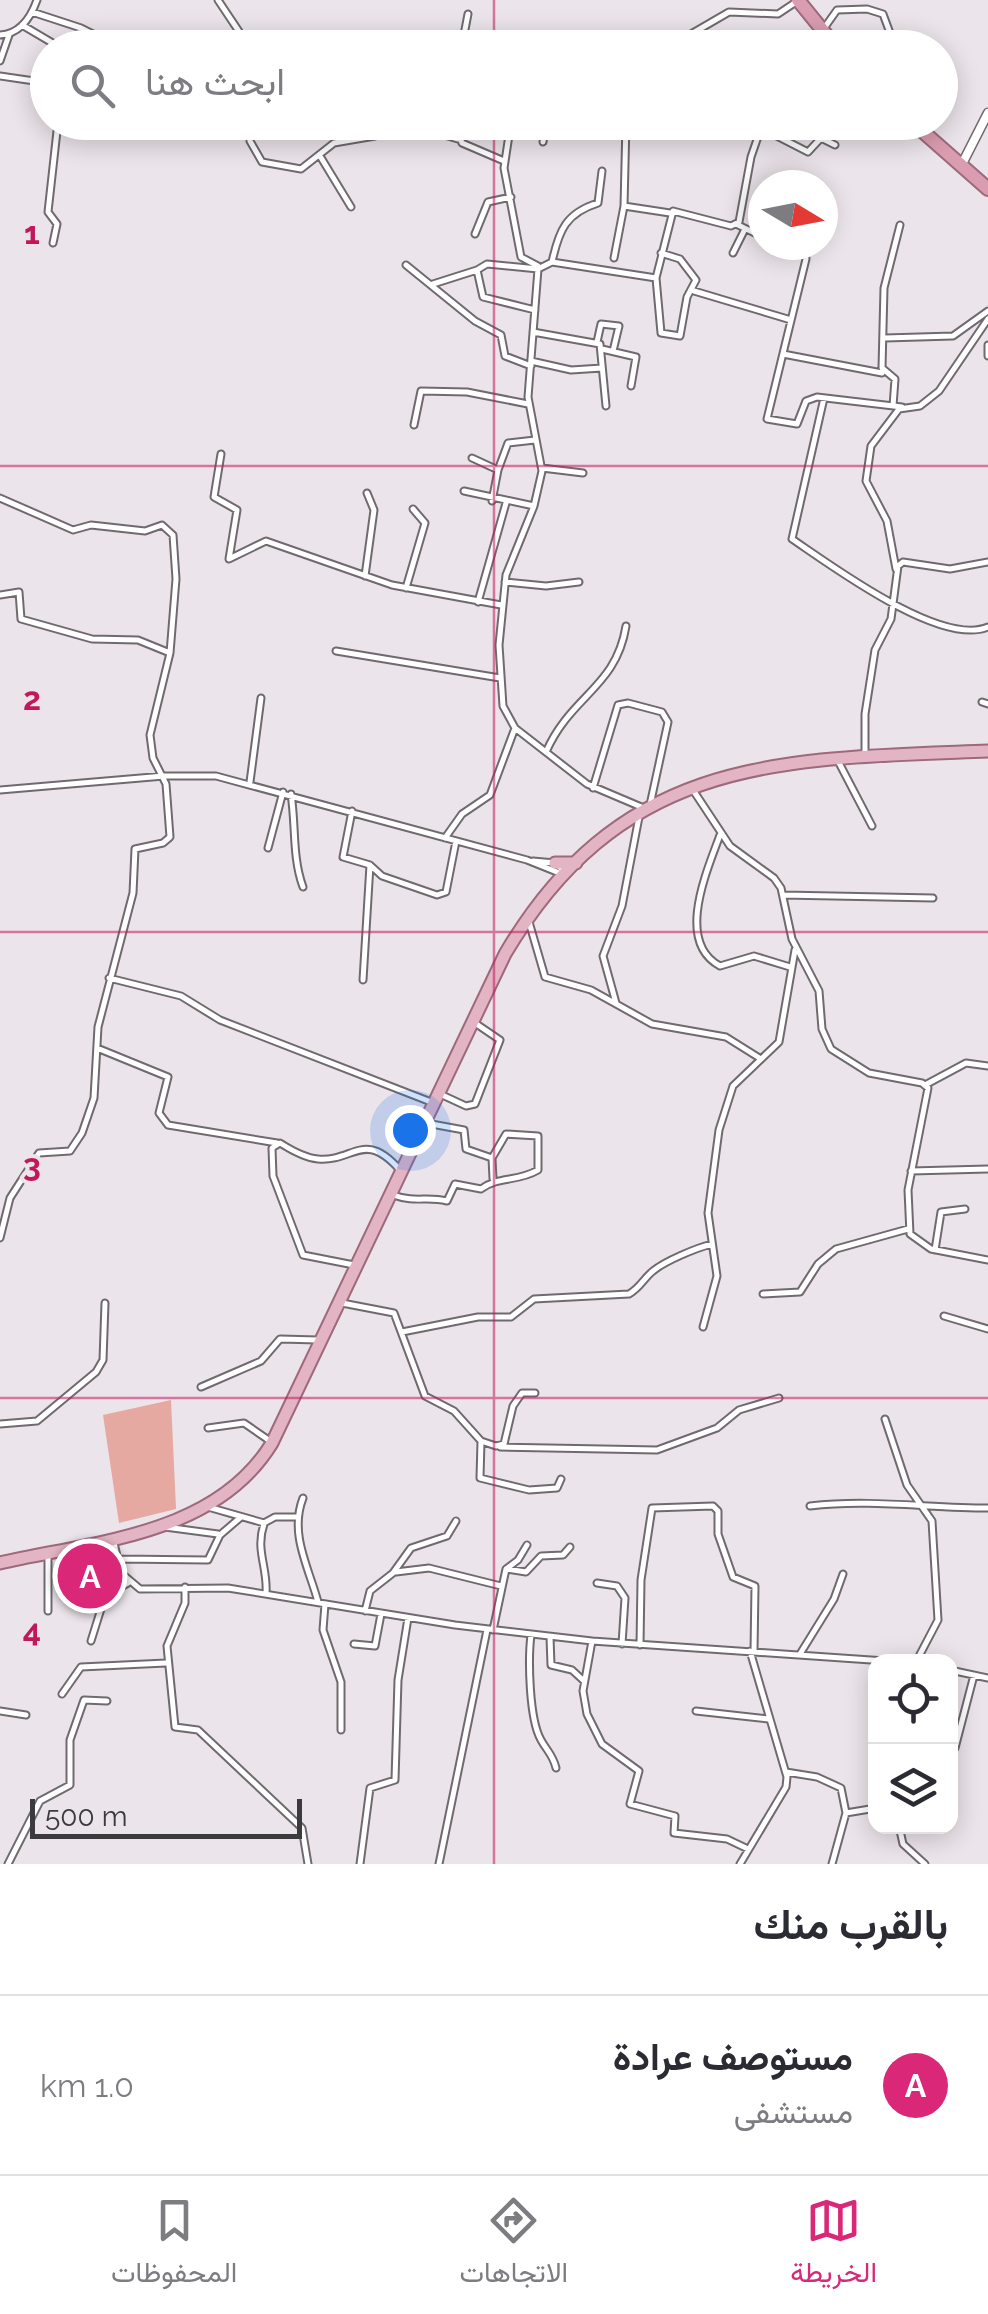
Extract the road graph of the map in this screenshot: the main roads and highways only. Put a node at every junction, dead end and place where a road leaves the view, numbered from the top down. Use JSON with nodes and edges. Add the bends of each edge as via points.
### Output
{"nodes":[{"id":1,"x":799,"y":0,"type":"edge"},
{"id":2,"x":822,"y":30,"type":"edge"},
{"id":3,"x":936,"y":140,"type":"edge"},
{"id":4,"x":988,"y":189,"type":"edge"},
{"id":5,"x":988,"y":751,"type":"edge"},
{"id":6,"x":565,"y":874,"type":"junction"},
{"id":7,"x":0,"y":1562,"type":"edge"}],
"edges":[{"from":1,"to":2,"type":"highway"},
{"from":3,"to":4,"type":"highway"},
{"from":5,"to":6,"type":"main road","via":[[760,766],[691,787],[646,810]]},
{"from":6,"to":6,"type":"main road","via":[[551,866]]},
{"from":6,"to":7,"type":"main road","via":[[528,920],[472,1022],[272,1443],[237,1488],[157,1526]]}]}
